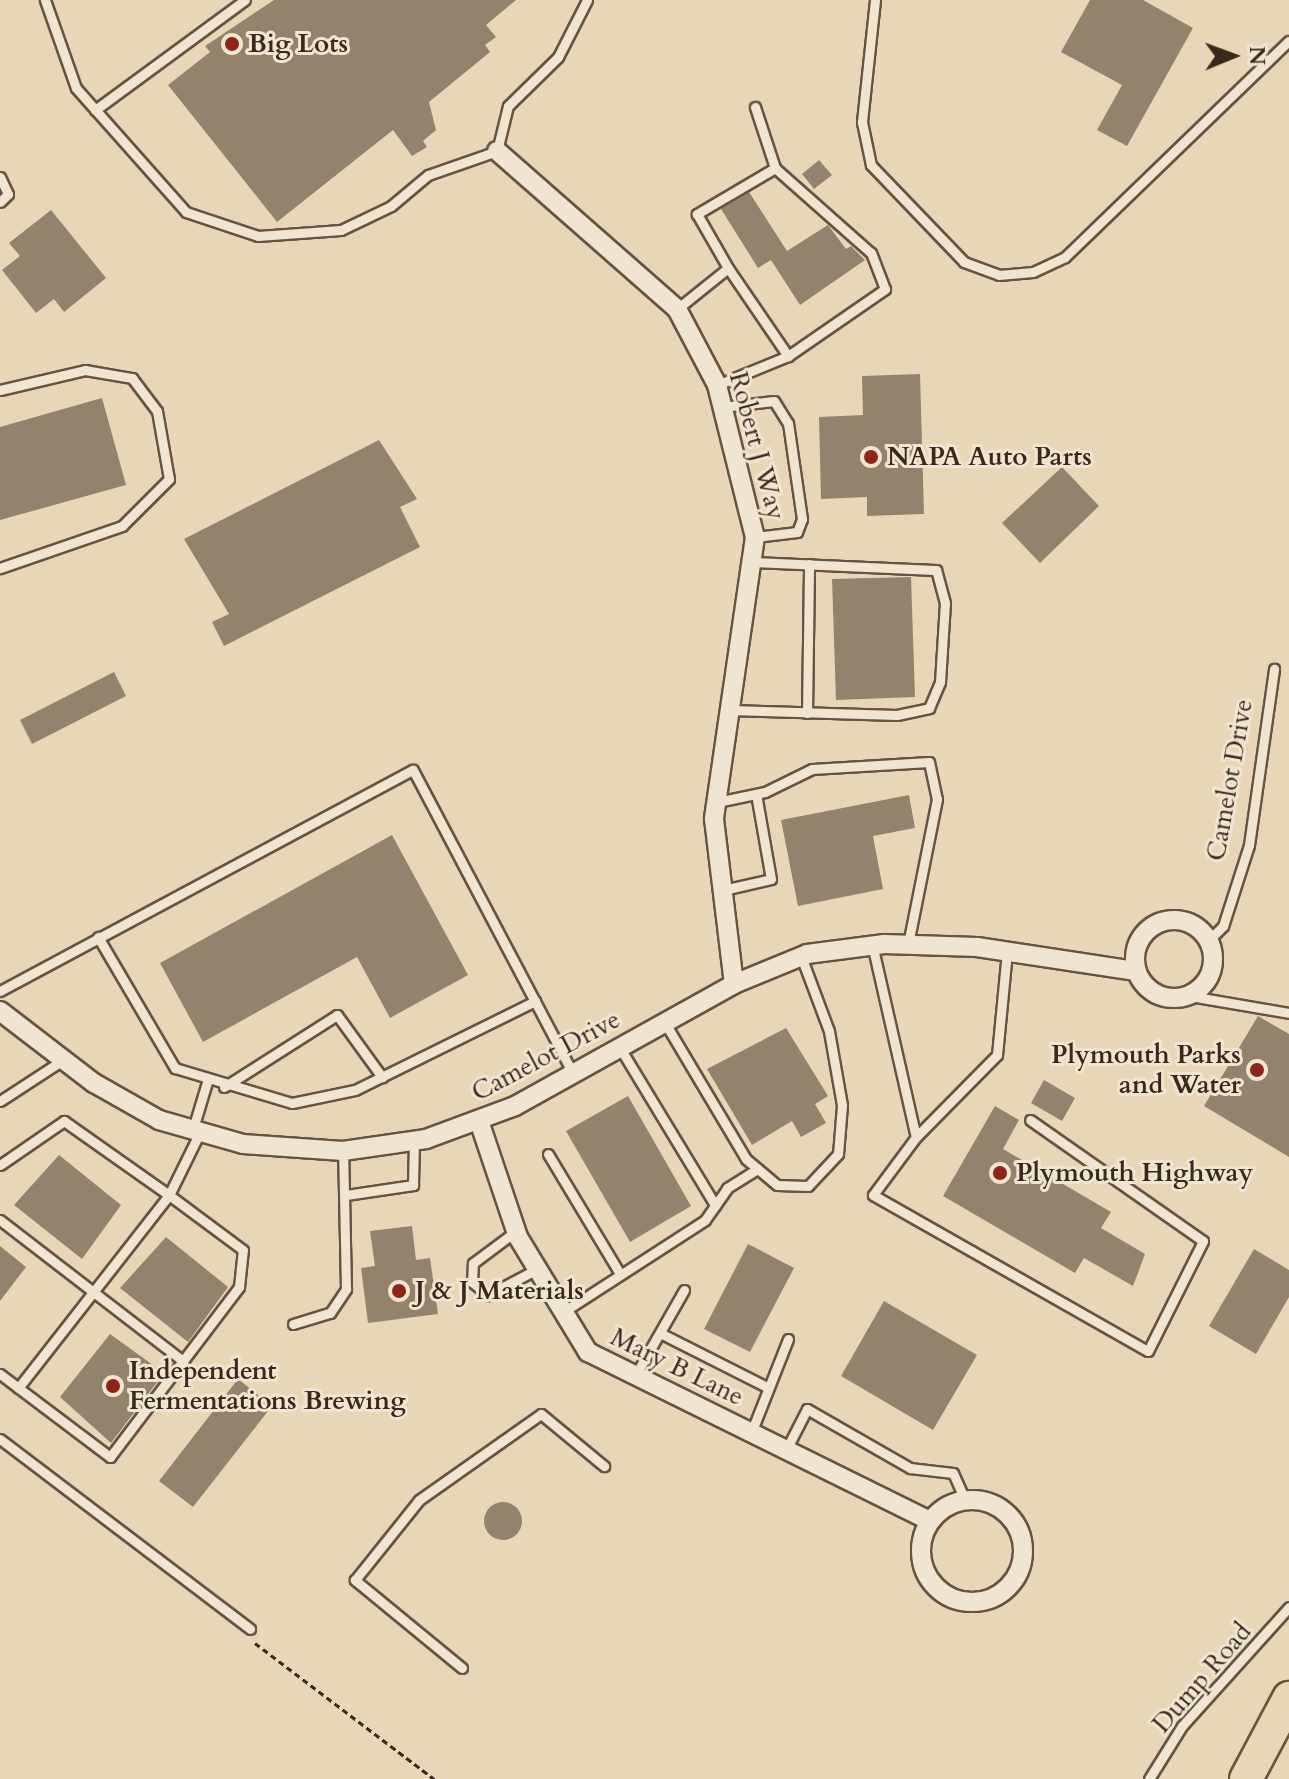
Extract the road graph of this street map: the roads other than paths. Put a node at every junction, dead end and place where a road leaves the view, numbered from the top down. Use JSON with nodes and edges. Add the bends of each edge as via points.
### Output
{"nodes":[{"id":1,"x":45,"y":0,"type":"edge"},
{"id":2,"x":245,"y":0,"type":"edge"},
{"id":3,"x":587,"y":0,"type":"edge"},
{"id":4,"x":875,"y":0,"type":"edge"},
{"id":5,"x":1289,"y":41,"type":"edge"},
{"id":6,"x":755,"y":107,"type":"dead end"},
{"id":7,"x":95,"y":110,"type":"junction"},
{"id":8,"x":497,"y":151,"type":"junction"},
{"id":9,"x":775,"y":168,"type":"junction"},
{"id":10,"x":0,"y":177,"type":"edge"},
{"id":11,"x":0,"y":202,"type":"edge"},
{"id":12,"x":728,"y":268,"type":"junction"},
{"id":13,"x":677,"y":309,"type":"junction"},
{"id":14,"x":788,"y":356,"type":"junction"},
{"id":15,"x":717,"y":385,"type":"junction"},
{"id":16,"x":0,"y":390,"type":"edge"},
{"id":17,"x":722,"y":407,"type":"junction"},
{"id":18,"x":755,"y":537,"type":"junction"},
{"id":19,"x":752,"y":562,"type":"junction"},
{"id":20,"x":809,"y":564,"type":"junction"},
{"id":21,"x":0,"y":568,"type":"edge"},
{"id":22,"x":1274,"y":669,"type":"dead end"},
{"id":23,"x":730,"y":710,"type":"junction"},
{"id":24,"x":807,"y":713,"type":"junction"},
{"id":25,"x":756,"y":794,"type":"junction"},
{"id":26,"x":717,"y":802,"type":"junction"},
{"id":27,"x":723,"y":890,"type":"junction"},
{"id":28,"x":98,"y":937,"type":"junction"},
{"id":29,"x":1209,"y":940,"type":"junction"},
{"id":30,"x":872,"y":944,"type":"junction"},
{"id":31,"x":908,"y":944,"type":"junction"},
{"id":32,"x":1008,"y":950,"type":"junction"},
{"id":33,"x":801,"y":956,"type":"junction"},
{"id":34,"x":1136,"y":971,"type":"junction"},
{"id":35,"x":734,"y":984,"type":"junction"},
{"id":36,"x":0,"y":991,"type":"edge"},
{"id":37,"x":1190,"y":996,"type":"junction"},
{"id":38,"x":535,"y":1001,"type":"junction"},
{"id":39,"x":0,"y":1011,"type":"edge"},
{"id":40,"x":1289,"y":1013,"type":"edge"},
{"id":41,"x":665,"y":1023,"type":"junction"},
{"id":42,"x":620,"y":1048,"type":"junction"},
{"id":43,"x":63,"y":1060,"type":"junction"},
{"id":44,"x":573,"y":1074,"type":"junction"},
{"id":45,"x":382,"y":1077,"type":"junction"},
{"id":46,"x":207,"y":1082,"type":"junction"},
{"id":47,"x":224,"y":1087,"type":"junction"},
{"id":48,"x":1,"y":1098,"type":"edge"},
{"id":49,"x":1030,"y":1120,"type":"dead end"},
{"id":50,"x":479,"y":1121,"type":"junction"},
{"id":51,"x":196,"y":1133,"type":"junction"},
{"id":52,"x":916,"y":1137,"type":"junction"},
{"id":53,"x":414,"y":1142,"type":"junction"},
{"id":54,"x":343,"y":1151,"type":"junction"},
{"id":55,"x":548,"y":1154,"type":"dead end"},
{"id":56,"x":0,"y":1165,"type":"edge"},
{"id":57,"x":757,"y":1169,"type":"junction"},
{"id":58,"x":169,"y":1195,"type":"junction"},
{"id":59,"x":346,"y":1195,"type":"junction"},
{"id":60,"x":715,"y":1205,"type":"junction"},
{"id":61,"x":0,"y":1220,"type":"edge"},
{"id":62,"x":516,"y":1231,"type":"junction"},
{"id":63,"x":537,"y":1269,"type":"junction"},
{"id":64,"x":620,"y":1274,"type":"junction"},
{"id":65,"x":684,"y":1290,"type":"dead end"},
{"id":66,"x":90,"y":1292,"type":"junction"},
{"id":67,"x":563,"y":1312,"type":"junction"},
{"id":68,"x":293,"y":1324,"type":"dead end"},
{"id":69,"x":664,"y":1335,"type":"junction"},
{"id":70,"x":788,"y":1339,"type":"dead end"},
{"id":71,"x":183,"y":1361,"type":"junction"},
{"id":72,"x":0,"y":1374,"type":"edge"},
{"id":73,"x":635,"y":1376,"type":"junction"},
{"id":74,"x":765,"y":1386,"type":"junction"},
{"id":75,"x":18,"y":1388,"type":"junction"},
{"id":76,"x":751,"y":1433,"type":"junction"},
{"id":77,"x":0,"y":1439,"type":"edge"},
{"id":78,"x":786,"y":1450,"type":"junction"},
{"id":79,"x":604,"y":1466,"type":"dead end"},
{"id":80,"x":965,"y":1500,"type":"junction"},
{"id":81,"x":930,"y":1521,"type":"junction"},
{"id":82,"x":1289,"y":1607,"type":"edge"},
{"id":83,"x":248,"y":1632,"type":"road end"},
{"id":84,"x":462,"y":1668,"type":"dead end"},
{"id":85,"x":1289,"y":1698,"type":"edge"},
{"id":86,"x":1149,"y":1779,"type":"edge"},
{"id":87,"x":1246,"y":1779,"type":"edge"}],
"edges":[{"from":1,"to":7,"type":"lane","via":[[76,88]]},
{"from":2,"to":7,"type":"lane"},
{"from":3,"to":8,"type":"lane","via":[[558,57],[508,106]]},
{"from":4,"to":5,"type":"lane","via":[[862,122],[871,165],[964,262],[999,275],[1033,272],[1065,257]]},
{"from":6,"to":9,"type":"lane"},
{"from":7,"to":8,"type":"lane","via":[[186,212],[258,236],[341,230],[391,206],[428,175]]},
{"from":8,"to":13,"type":"street","name":"Robert J Way"},
{"from":9,"to":12,"type":"lane","via":[[697,214]]},
{"from":9,"to":14,"type":"lane","via":[[871,253],[885,289]]},
{"from":10,"to":11,"type":"lane","via":[[8,194]]},
{"from":12,"to":13,"type":"lane"},
{"from":12,"to":14,"type":"lane"},
{"from":13,"to":15,"type":"street","name":"Robert J Way"},
{"from":14,"to":15,"type":"lane"},
{"from":15,"to":17,"type":"street","name":"Robert J Way"},
{"from":16,"to":21,"type":"lane","via":[[85,370],[132,378],[157,411],[169,479],[122,526]]},
{"from":17,"to":18,"type":"street","name":"Robert J Way"},
{"from":17,"to":18,"type":"lane","via":[[774,401],[788,423],[802,519],[797,532]]},
{"from":18,"to":19,"type":"street","name":"Robert J Way"},
{"from":19,"to":20,"type":"lane"},
{"from":19,"to":23,"type":"street","name":"Robert J Way"},
{"from":20,"to":24,"type":"lane"},
{"from":20,"to":24,"type":"lane","via":[[936,570],[945,603],[940,682],[929,708],[897,715]]},
{"from":22,"to":29,"type":"lane","name":"Camelot Drive","via":[[1249,845],[1223,926]]},
{"from":23,"to":24,"type":"lane"},
{"from":23,"to":26,"type":"street","name":"Robert J Way"},
{"from":25,"to":26,"type":"lane"},
{"from":25,"to":27,"type":"lane","via":[[771,879]]},
{"from":25,"to":31,"type":"lane","via":[[812,769],[929,762],[937,799]]},
{"from":26,"to":27,"type":"street","name":"Robert J Way"},
{"from":27,"to":35,"type":"street","name":"Robert J Way"},
{"from":28,"to":36,"type":"lane"},
{"from":28,"to":38,"type":"lane","via":[[413,770]]},
{"from":28,"to":46,"type":"lane","via":[[165,1056],[175,1068]]},
{"from":29,"to":34,"type":"street","via":[[1178,920],[1153,926],[1137,945]]},
{"from":29,"to":37,"type":"street","name":"Camelot Drive","via":[[1209,978]]},
{"from":30,"to":31,"type":"street","name":"Camelot Drive"},
{"from":30,"to":33,"type":"street","name":"Camelot Drive"},
{"from":30,"to":52,"type":"lane"},
{"from":31,"to":32,"type":"street","name":"Camelot Drive"},
{"from":32,"to":34,"type":"street","name":"Camelot Drive"},
{"from":32,"to":52,"type":"lane","via":[[997,1055]]},
{"from":33,"to":35,"type":"street","name":"Camelot Drive"},
{"from":33,"to":57,"type":"lane","via":[[829,1031],[842,1105],[838,1154],[808,1186],[777,1185]]},
{"from":34,"to":37,"type":"street","name":"Camelot Drive","via":[[1151,992]]},
{"from":35,"to":41,"type":"street","name":"Camelot Drive"},
{"from":37,"to":40,"type":"lane"},
{"from":38,"to":44,"type":"lane"},
{"from":38,"to":45,"type":"lane"},
{"from":39,"to":43,"type":"street","name":"Camelot Drive"},
{"from":41,"to":42,"type":"street","name":"Camelot Drive"},
{"from":41,"to":57,"type":"lane"},
{"from":42,"to":44,"type":"street","name":"Camelot Drive"},
{"from":42,"to":60,"type":"lane"},
{"from":43,"to":48,"type":"lane"},
{"from":43,"to":51,"type":"street","name":"Camelot Drive","via":[[142,1112]]},
{"from":44,"to":50,"type":"street","name":"Camelot Drive"},
{"from":45,"to":47,"type":"lane","via":[[292,1103]]},
{"from":45,"to":47,"type":"lane","via":[[337,1015]]},
{"from":46,"to":47,"type":"lane"},
{"from":46,"to":51,"type":"lane"},
{"from":49,"to":52,"type":"lane","via":[[1203,1241],[1148,1351],[873,1195]]},
{"from":50,"to":53,"type":"street","name":"Camelot Drive"},
{"from":50,"to":62,"type":"street","name":"Mary B Lane"},
{"from":51,"to":54,"type":"street","name":"Camelot Drive"},
{"from":51,"to":58,"type":"lane"},
{"from":53,"to":54,"type":"street","name":"Camelot Drive"},
{"from":53,"to":59,"type":"lane","via":[[413,1185]]},
{"from":54,"to":59,"type":"lane"},
{"from":55,"to":64,"type":"lane"},
{"from":56,"to":58,"type":"lane","via":[[64,1121]]},
{"from":57,"to":60,"type":"lane"},
{"from":58,"to":66,"type":"lane"},
{"from":58,"to":71,"type":"lane","via":[[243,1250],[239,1287]]},
{"from":59,"to":68,"type":"lane","via":[[346,1289],[330,1313]]},
{"from":60,"to":64,"type":"lane","via":[[705,1220]]},
{"from":61,"to":66,"type":"lane"},
{"from":62,"to":63,"type":"street","name":"Mary B Lane"},
{"from":62,"to":63,"type":"lane","via":[[473,1263],[472,1282],[488,1295]]},
{"from":63,"to":67,"type":"street","name":"Mary B Lane"},
{"from":64,"to":67,"type":"lane"},
{"from":65,"to":69,"type":"lane"},
{"from":66,"to":71,"type":"lane"},
{"from":66,"to":75,"type":"lane"},
{"from":67,"to":73,"type":"street","name":"Mary B Lane","via":[[588,1352]]},
{"from":69,"to":73,"type":"lane"},
{"from":69,"to":74,"type":"lane"},
{"from":70,"to":74,"type":"lane"},
{"from":71,"to":75,"type":"lane","via":[[110,1457]]},
{"from":72,"to":75,"type":"lane"},
{"from":73,"to":76,"type":"street","name":"Mary B Lane"},
{"from":74,"to":76,"type":"lane"},
{"from":76,"to":78,"type":"street","name":"Mary B Lane"},
{"from":77,"to":83,"type":"lane"},
{"from":78,"to":80,"type":"lane","via":[[807,1409],[910,1468],[953,1473]]},
{"from":78,"to":81,"type":"street","name":"Mary B Lane"},
{"from":79,"to":84,"type":"lane","via":[[541,1414],[419,1500],[355,1580]]},
{"from":80,"to":81,"type":"street"},
{"from":80,"to":81,"type":"street","via":[[992,1503],[1018,1526],[1023,1560],[1005,1590],[959,1601],[932,1583],[921,1552]]},
{"from":82,"to":86,"type":"lane","name":"Dump Road","via":[[1182,1726]]},
{"from":85,"to":87,"type":"highway"}]}
